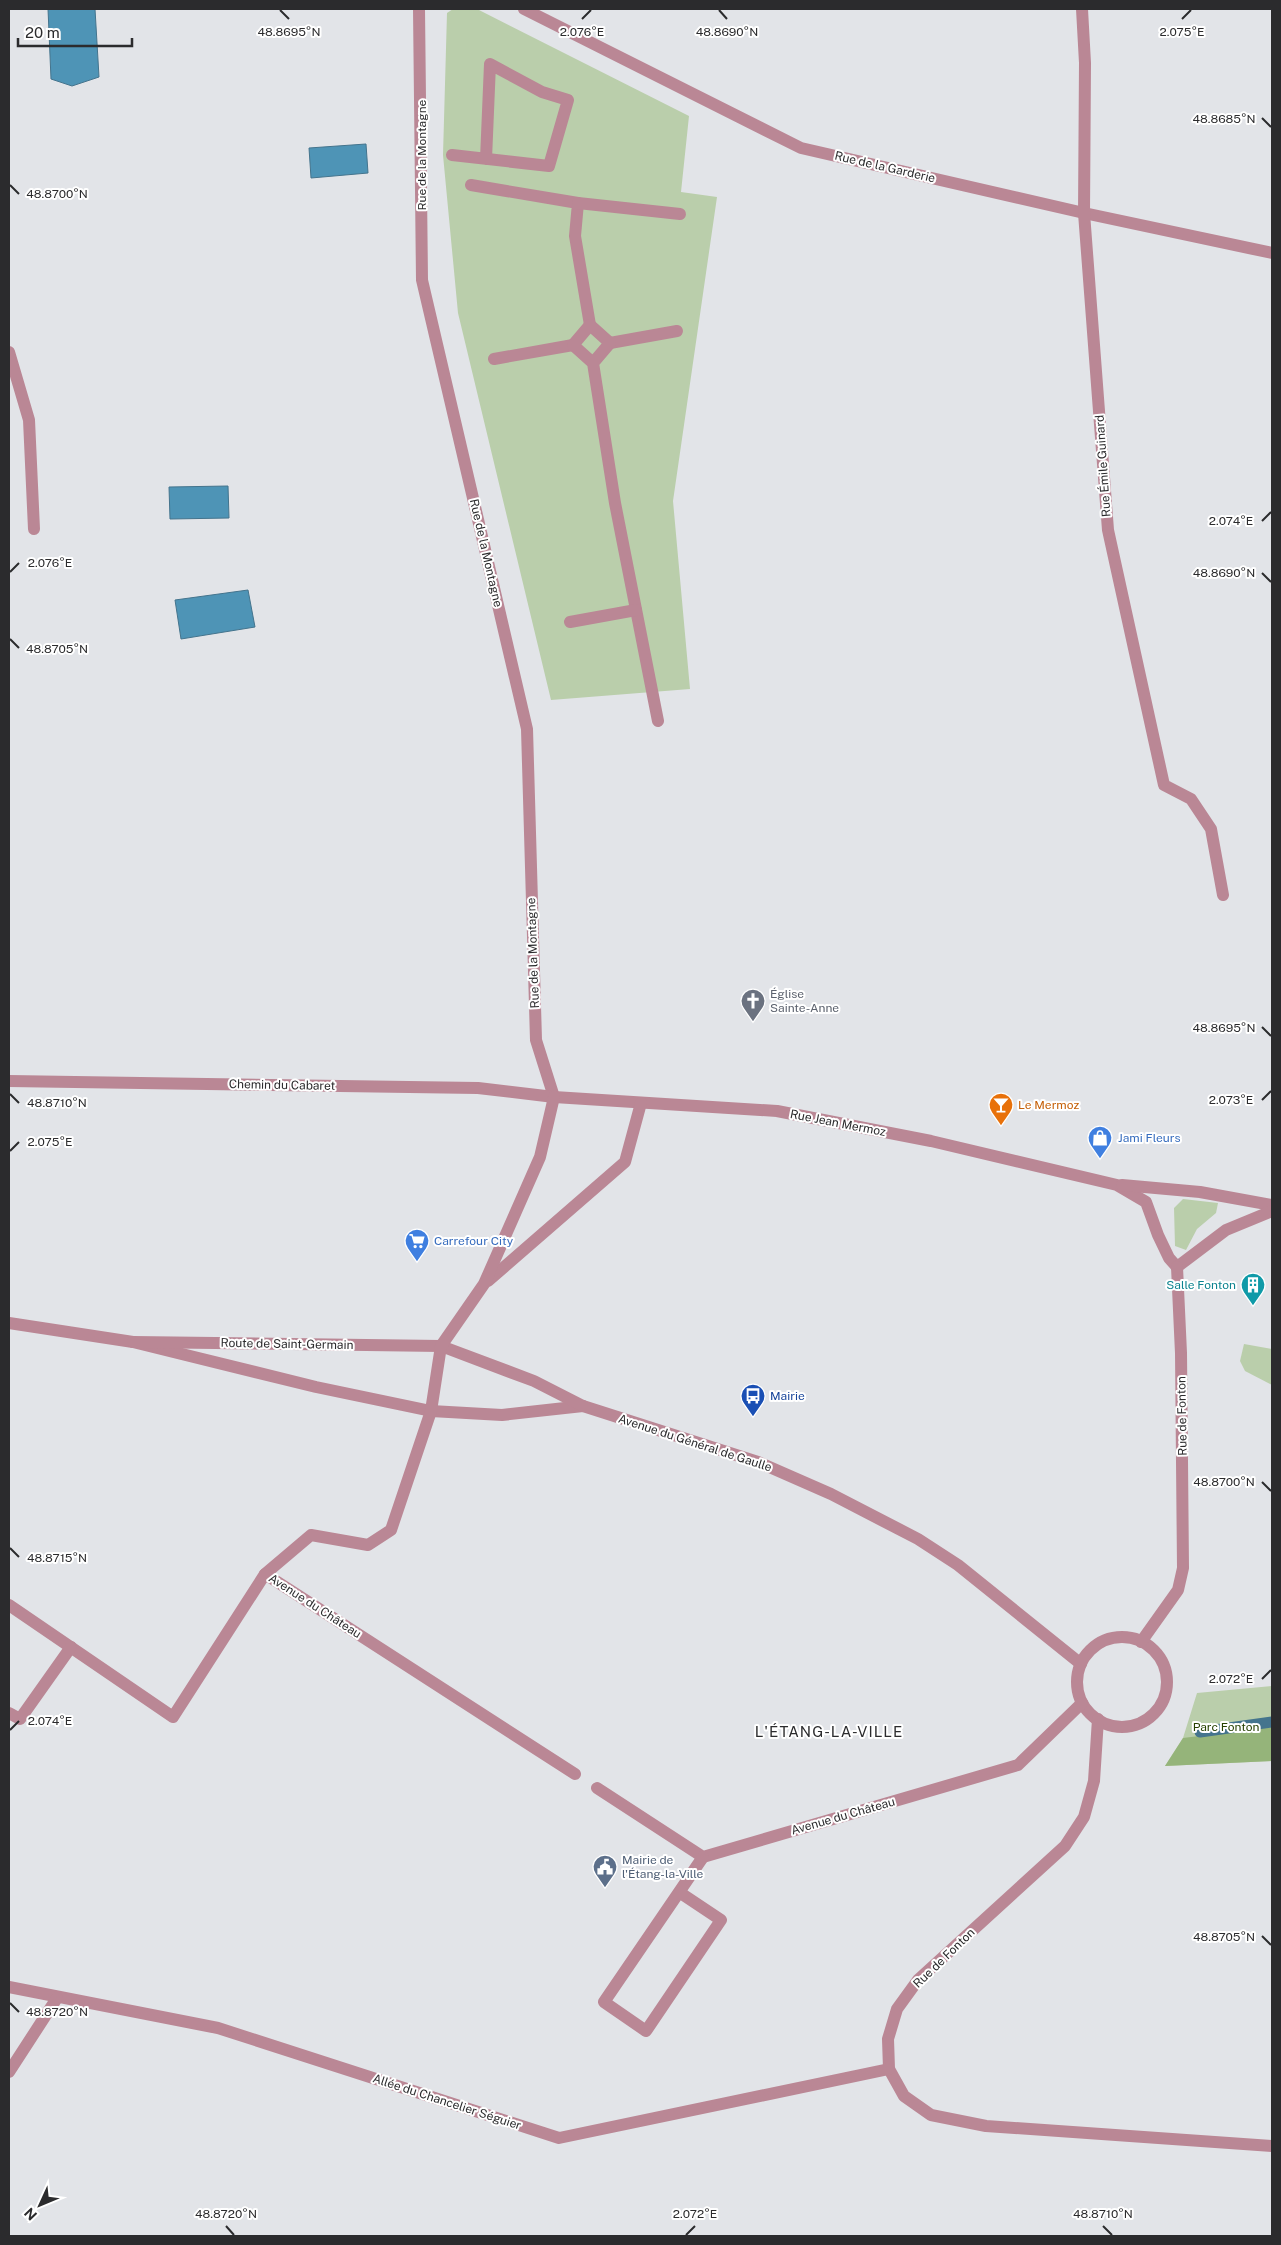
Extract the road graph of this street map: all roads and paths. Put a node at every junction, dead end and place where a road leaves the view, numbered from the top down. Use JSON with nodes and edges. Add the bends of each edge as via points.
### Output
{"nodes":[{"id":1,"x":419,"y":9,"type":"edge"},
{"id":2,"x":524,"y":9,"type":"edge"},
{"id":3,"x":1082,"y":9,"type":"edge"},
{"id":4,"x":452,"y":155,"type":"dead end"},
{"id":5,"x":486,"y":159,"type":"junction"},
{"id":6,"x":471,"y":185,"type":"dead end"},
{"id":7,"x":578,"y":203,"type":"junction"},
{"id":8,"x":1084,"y":213,"type":"junction"},
{"id":9,"x":680,"y":214,"type":"dead end"},
{"id":10,"x":1272,"y":253,"type":"edge"},
{"id":11,"x":590,"y":325,"type":"junction"},
{"id":12,"x":677,"y":331,"type":"dead end"},
{"id":13,"x":610,"y":342,"type":"junction"},
{"id":14,"x":573,"y":345,"type":"junction"},
{"id":15,"x":9,"y":352,"type":"edge"},
{"id":16,"x":494,"y":359,"type":"dead end"},
{"id":17,"x":593,"y":363,"type":"junction"},
{"id":18,"x":34,"y":529,"type":"dead end"},
{"id":19,"x":636,"y":610,"type":"junction"},
{"id":20,"x":570,"y":622,"type":"dead end"},
{"id":21,"x":658,"y":721,"type":"dead end"},
{"id":22,"x":1223,"y":895,"type":"dead end"},
{"id":23,"x":9,"y":1081,"type":"edge"},
{"id":24,"x":554,"y":1097,"type":"junction"},
{"id":25,"x":641,"y":1102,"type":"junction"},
{"id":26,"x":1117,"y":1185,"type":"junction"},
{"id":27,"x":1272,"y":1205,"type":"edge"},
{"id":28,"x":1272,"y":1211,"type":"edge"},
{"id":29,"x":1177,"y":1267,"type":"junction"},
{"id":30,"x":484,"y":1284,"type":"junction"},
{"id":31,"x":9,"y":1323,"type":"edge"},
{"id":32,"x":133,"y":1342,"type":"junction"},
{"id":33,"x":441,"y":1346,"type":"junction"},
{"id":34,"x":583,"y":1406,"type":"junction"},
{"id":35,"x":431,"y":1411,"type":"junction"},
{"id":36,"x":265,"y":1574,"type":"junction"},
{"id":37,"x":9,"y":1605,"type":"edge"},
{"id":38,"x":1141,"y":1642,"type":"junction"},
{"id":39,"x":71,"y":1647,"type":"junction"},
{"id":40,"x":1081,"y":1664,"type":"junction"},
{"id":41,"x":1082,"y":1703,"type":"junction"},
{"id":42,"x":9,"y":1713,"type":"edge"},
{"id":43,"x":1098,"y":1719,"type":"junction"},
{"id":44,"x":574,"y":1774,"type":"dead end"},
{"id":45,"x":597,"y":1788,"type":"dead end"},
{"id":46,"x":703,"y":1857,"type":"junction"},
{"id":47,"x":679,"y":1892,"type":"junction"},
{"id":48,"x":9,"y":1987,"type":"edge"},
{"id":49,"x":57,"y":1998,"type":"junction"},
{"id":50,"x":889,"y":2069,"type":"junction"},
{"id":51,"x":9,"y":2072,"type":"edge"},
{"id":52,"x":1272,"y":2146,"type":"edge"}],
"edges":[{"from":1,"to":24,"type":"street","name":"Rue de la Montagne","via":[[422,280],[527,729],[536,1040]]},
{"from":2,"to":8,"type":"street","name":"Rue de la Garderie","via":[[802,148]]},
{"from":3,"to":8,"type":"street","name":"Rue Émile Guinard","via":[[1086,63]]},
{"from":4,"to":5,"type":"street"},
{"from":5,"to":5,"type":"street","via":[[549,166],[568,100],[542,92],[490,64]]},
{"from":6,"to":7,"type":"street"},
{"from":7,"to":9,"type":"street"},
{"from":7,"to":11,"type":"street","via":[[575,236]]},
{"from":8,"to":10,"type":"street","name":"Rue de la Garderie"},
{"from":8,"to":22,"type":"street","name":"Rue Émile Guinard","via":[[1108,530],[1164,786],[1191,799],[1211,829]]},
{"from":11,"to":13,"type":"street"},
{"from":11,"to":14,"type":"street"},
{"from":12,"to":13,"type":"street"},
{"from":13,"to":17,"type":"street"},
{"from":14,"to":16,"type":"street"},
{"from":14,"to":17,"type":"street"},
{"from":15,"to":18,"type":"street","via":[[28,420]]},
{"from":17,"to":19,"type":"street"},
{"from":19,"to":20,"type":"street"},
{"from":19,"to":21,"type":"street"},
{"from":23,"to":24,"type":"street","name":"Chemin du Cabaret","via":[[478,1088]]},
{"from":24,"to":25,"type":"street","name":"Rue Jean Mermoz"},
{"from":24,"to":30,"type":"street","via":[[540,1158]]},
{"from":25,"to":26,"type":"street","name":"Rue Jean Mermoz","via":[[777,1112],[931,1141]]},
{"from":25,"to":30,"type":"street","via":[[625,1162]]},
{"from":26,"to":27,"type":"street","name":"Rue Jean Mermoz","via":[[1200,1192]]},
{"from":26,"to":29,"type":"street","name":"Rue Jean Mermoz","via":[[1146,1202],[1158,1235]]},
{"from":28,"to":29,"type":"street","via":[[1226,1230]]},
{"from":29,"to":38,"type":"street","name":"Rue de Fonton","via":[[1183,1568],[1178,1590]]},
{"from":30,"to":33,"type":"street"},
{"from":31,"to":32,"type":"street","name":"Route de Saint-Germain"},
{"from":32,"to":33,"type":"street","name":"Route de Saint-Germain"},
{"from":32,"to":35,"type":"street","name":"Route de Saint-Germain","via":[[316,1387]]},
{"from":33,"to":34,"type":"street","name":"Avenue du Général de Gaulle","via":[[534,1381]]},
{"from":33,"to":35,"type":"street"},
{"from":34,"to":35,"type":"street","name":"Avenue du Général de Gaulle","via":[[502,1415]]},
{"from":34,"to":40,"type":"street","name":"Avenue du Général de Gaulle","via":[[758,1462],[831,1494],[918,1539],[958,1565]]},
{"from":35,"to":36,"type":"street","via":[[391,1530],[368,1545],[311,1535]]},
{"from":36,"to":39,"type":"street","name":"Avenue du Château","via":[[173,1717]]},
{"from":36,"to":44,"type":"street","name":"Avenue du Château"},
{"from":37,"to":39,"type":"street","name":"Avenue du Château"},
{"from":38,"to":40,"type":"street","via":[[1124,1638],[1106,1640],[1096,1646]]},
{"from":38,"to":43,"type":"street","via":[[1152,1649],[1166,1672],[1165,1696],[1159,1708],[1143,1721],[1124,1727]]},
{"from":39,"to":42,"type":"street","via":[[20,1719]]},
{"from":40,"to":41,"type":"street","via":[[1078,1683]]},
{"from":41,"to":43,"type":"street"},
{"from":41,"to":46,"type":"street","name":"Avenue du Château","via":[[1018,1765]]},
{"from":43,"to":50,"type":"street","name":"Rue de Fonton","via":[[1094,1781],[1084,1816],[1065,1846],[918,1980],[897,2009],[888,2039]]},
{"from":45,"to":46,"type":"street"},
{"from":46,"to":47,"type":"street"},
{"from":47,"to":47,"type":"street","via":[[604,2002],[646,2031],[721,1920]]},
{"from":48,"to":49,"type":"street","name":"Allée du Chancelier Séguier"},
{"from":49,"to":50,"type":"street","name":"Allée du Chancelier Séguier","via":[[218,2028],[559,2138]]},
{"from":49,"to":51,"type":"street"},
{"from":50,"to":52,"type":"street","name":"Rue de Fonton","via":[[904,2096],[931,2115],[977,2124]]}]}
